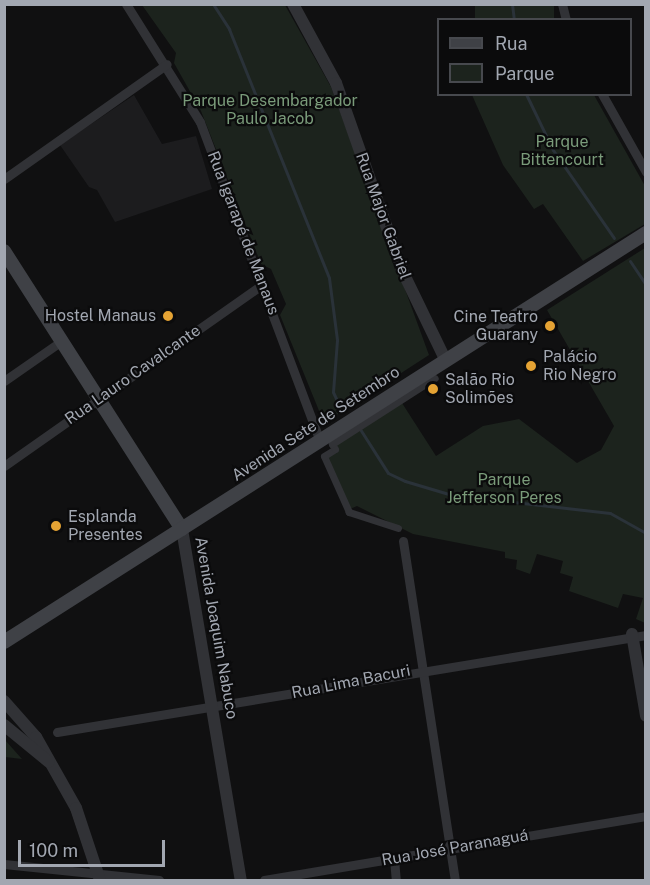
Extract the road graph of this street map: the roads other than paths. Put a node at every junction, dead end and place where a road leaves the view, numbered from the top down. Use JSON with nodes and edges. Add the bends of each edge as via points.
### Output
{"nodes":[{"id":1,"x":126,"y":4,"type":"edge"},
{"id":2,"x":293,"y":4,"type":"edge"},
{"id":3,"x":167,"y":64,"type":"junction"},
{"id":4,"x":603,"y":96,"type":"edge"},
{"id":5,"x":645,"y":172,"type":"edge"},
{"id":6,"x":4,"y":179,"type":"edge"},
{"id":7,"x":645,"y":233,"type":"edge"},
{"id":8,"x":4,"y":251,"type":"edge"},
{"id":9,"x":262,"y":285,"type":"junction"},
{"id":10,"x":63,"y":340,"type":"junction"},
{"id":11,"x":446,"y":361,"type":"junction"},
{"id":12,"x":435,"y":378,"type":"dead end"},
{"id":13,"x":4,"y":381,"type":"edge"},
{"id":14,"x":101,"y":398,"type":"junction"},
{"id":15,"x":320,"y":441,"type":"junction"},
{"id":16,"x":4,"y":466,"type":"edge"},
{"id":17,"x":398,"y":528,"type":"dead end"},
{"id":18,"x":182,"y":529,"type":"junction"},
{"id":19,"x":403,"y":541,"type":"dead end"},
{"id":20,"x":632,"y":634,"type":"junction"},
{"id":21,"x":645,"y":635,"type":"edge"},
{"id":22,"x":4,"y":642,"type":"edge"},
{"id":23,"x":422,"y":669,"type":"junction"},
{"id":24,"x":4,"y":701,"type":"edge"},
{"id":25,"x":214,"y":708,"type":"junction"},
{"id":26,"x":645,"y":716,"type":"edge"},
{"id":27,"x":4,"y":725,"type":"edge"},
{"id":28,"x":57,"y":732,"type":"dead end"},
{"id":29,"x":52,"y":764,"type":"junction"},
{"id":30,"x":645,"y":816,"type":"edge"},
{"id":31,"x":449,"y":848,"type":"junction"},
{"id":32,"x":394,"y":859,"type":"junction"},
{"id":33,"x":4,"y":864,"type":"edge"},
{"id":34,"x":106,"y":879,"type":"edge"},
{"id":35,"x":159,"y":880,"type":"edge"},
{"id":36,"x":241,"y":880,"type":"edge"},
{"id":37,"x":264,"y":880,"type":"edge"},
{"id":38,"x":396,"y":880,"type":"edge"},
{"id":39,"x":455,"y":880,"type":"edge"}],
"edges":[{"from":1,"to":3,"type":"street","name":"Rua Igarapé de Manaus"},
{"from":2,"to":11,"type":"street","name":"Rua Major Gabriel","via":[[336,83],[401,268]]},
{"from":3,"to":6,"type":"street"},
{"from":3,"to":9,"type":"street","name":"Rua Igarapé de Manaus","via":[[200,122]]},
{"from":4,"to":5,"type":"street"},
{"from":7,"to":11,"type":"main road","name":"Avenida Sete de Setembro"},
{"from":8,"to":10,"type":"main road","name":"Avenida Joaquim Nabuco"},
{"from":9,"to":14,"type":"street","name":"Rua Lauro Cavalcante"},
{"from":9,"to":15,"type":"street","name":"Rua Igarapé de Manaus"},
{"from":10,"to":13,"type":"street"},
{"from":10,"to":14,"type":"main road","name":"Avenida Joaquim Nabuco"},
{"from":11,"to":15,"type":"main road","name":"Avenida Sete de Setembro"},
{"from":12,"to":17,"type":"street","via":[[332,444],[335,449],[324,456],[349,512]]},
{"from":14,"to":16,"type":"street","name":"Rua Lauro Cavalcante"},
{"from":14,"to":18,"type":"main road","name":"Avenida Joaquim Nabuco"},
{"from":15,"to":18,"type":"main road","name":"Avenida Sete de Setembro"},
{"from":18,"to":22,"type":"main road","name":"Avenida Sete de Setembro"},
{"from":18,"to":25,"type":"street","name":"Avenida Joaquim Nabuco"},
{"from":19,"to":23,"type":"street"},
{"from":20,"to":21,"type":"street","name":"Rua Lima Bacuri"},
{"from":20,"to":23,"type":"street","name":"Rua Lima Bacuri"},
{"from":20,"to":26,"type":"street"},
{"from":23,"to":25,"type":"street","name":"Rua Lima Bacuri"},
{"from":23,"to":31,"type":"street"},
{"from":24,"to":29,"type":"street"},
{"from":25,"to":28,"type":"street","name":"Rua Lima Bacuri"},
{"from":25,"to":36,"type":"street","name":"Avenida Joaquim Nabuco"},
{"from":27,"to":29,"type":"street"},
{"from":29,"to":34,"type":"street"},
{"from":30,"to":31,"type":"street","name":"Rua José Paranaguá"},
{"from":31,"to":32,"type":"street","name":"Rua José Paranaguá"},
{"from":31,"to":39,"type":"street"},
{"from":32,"to":37,"type":"street","name":"Rua José Paranaguá"},
{"from":32,"to":38,"type":"street"},
{"from":33,"to":34,"type":"street"},
{"from":34,"to":35,"type":"street"}]}
